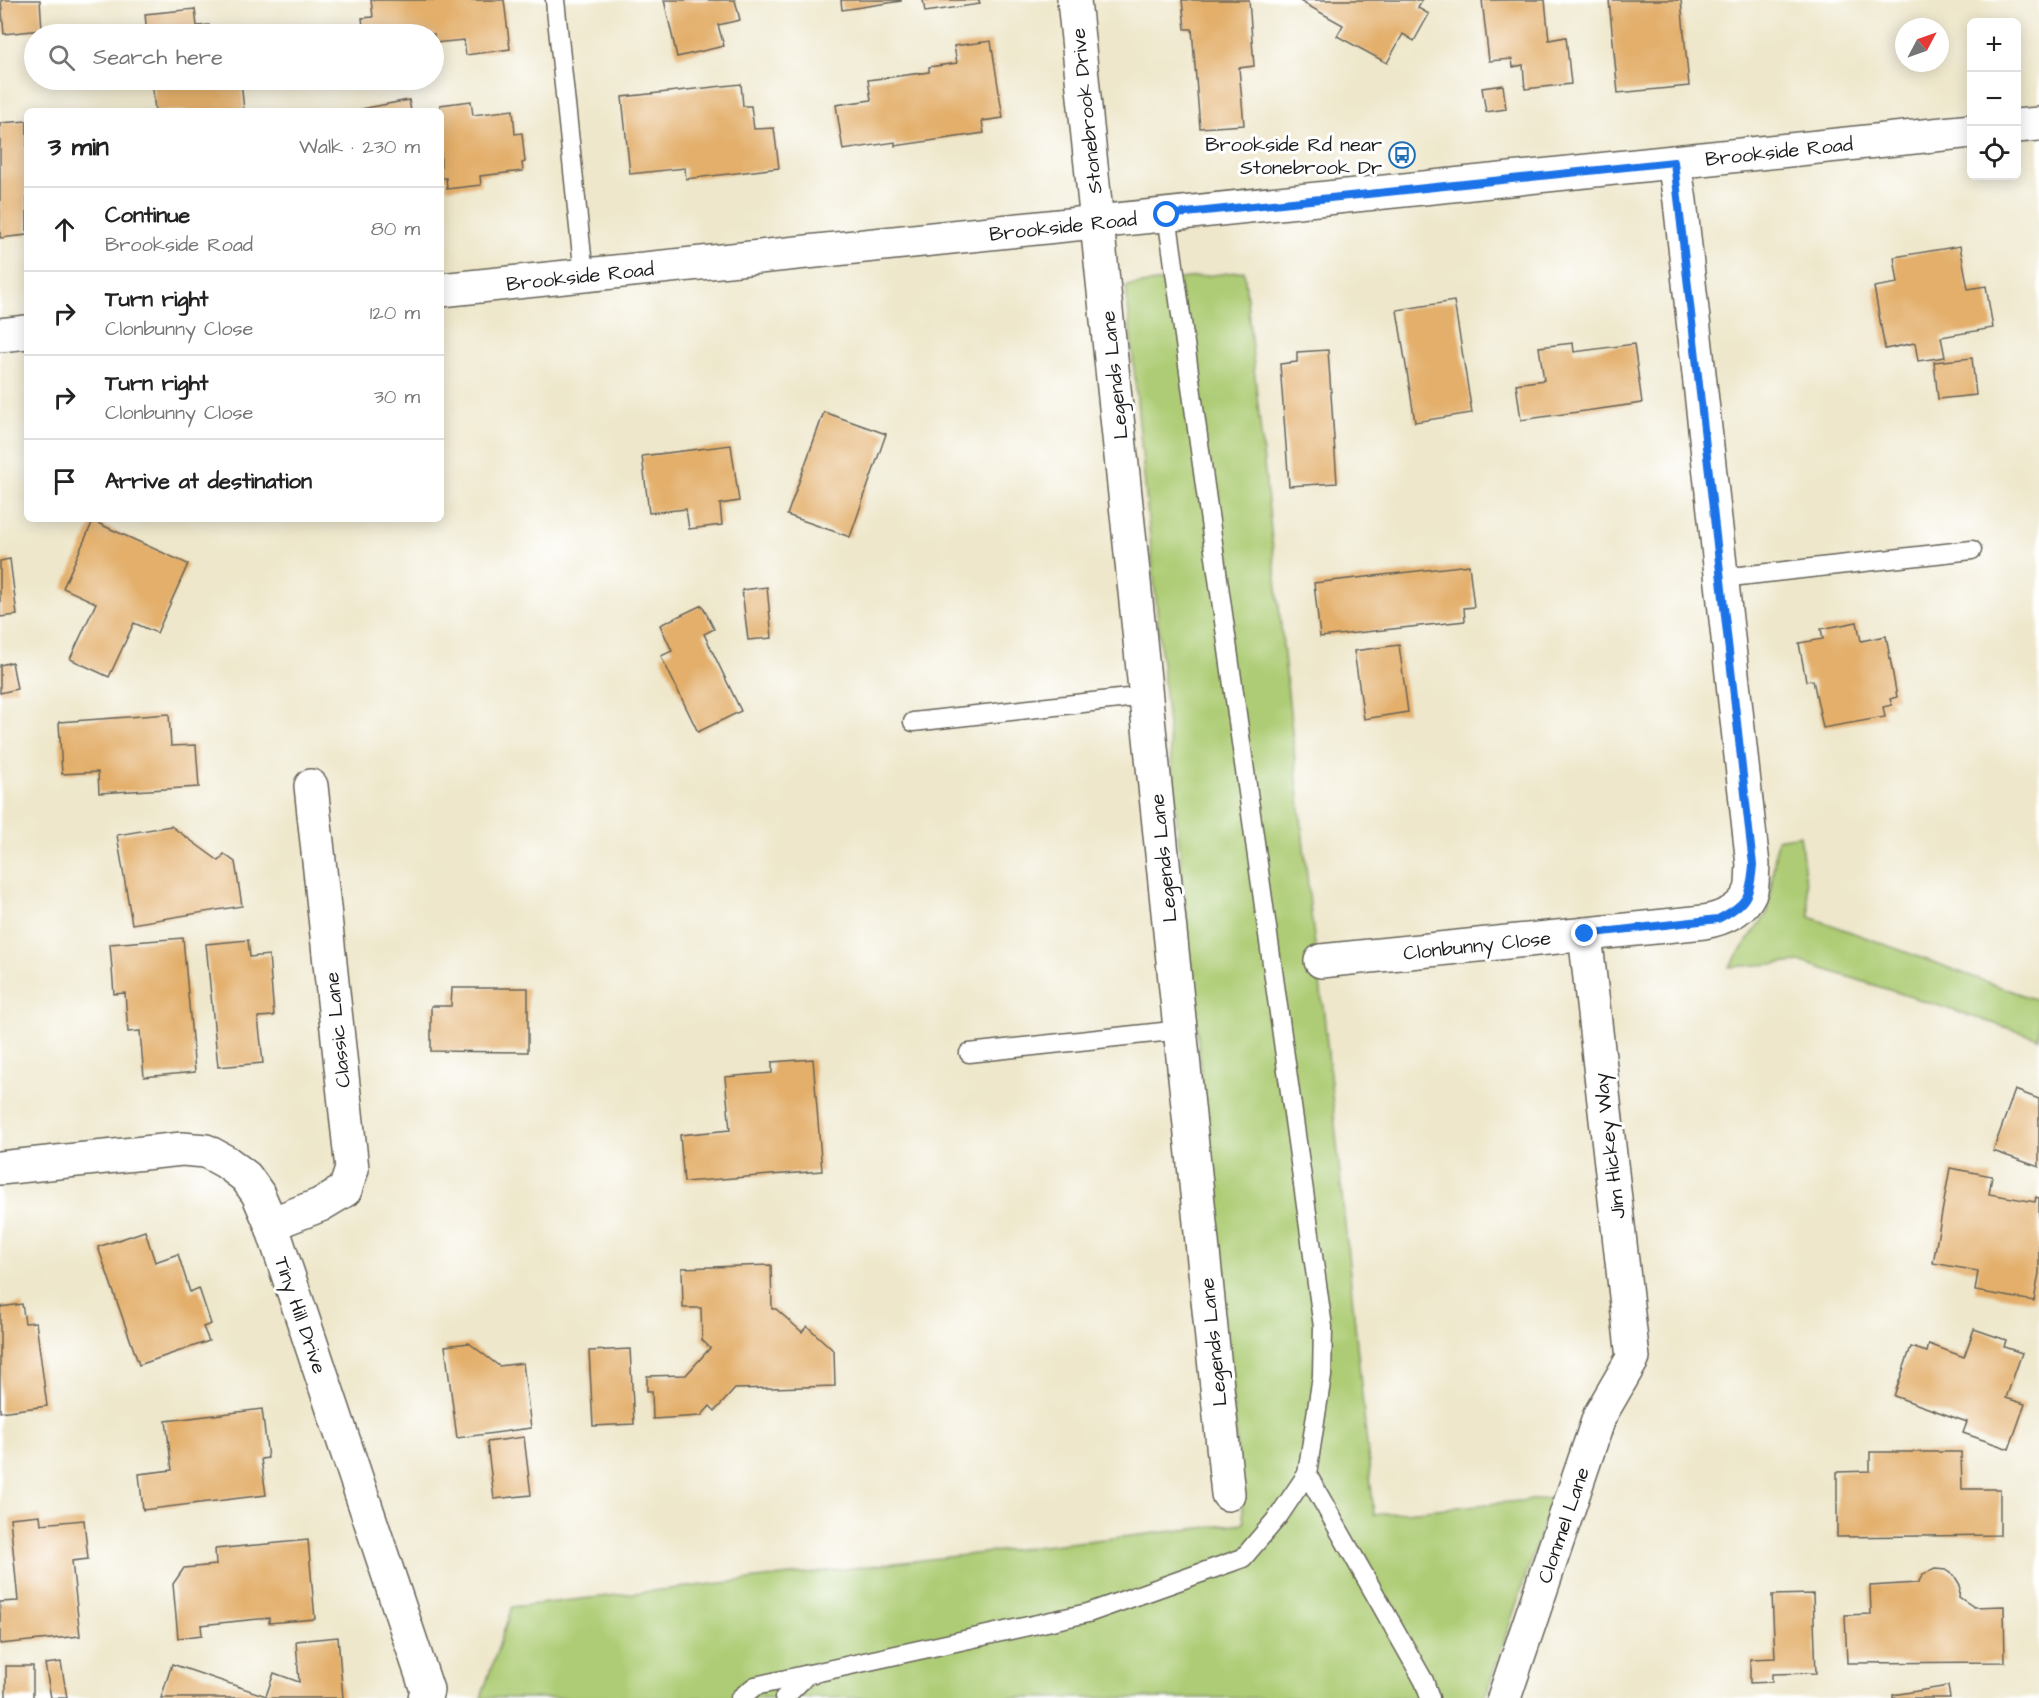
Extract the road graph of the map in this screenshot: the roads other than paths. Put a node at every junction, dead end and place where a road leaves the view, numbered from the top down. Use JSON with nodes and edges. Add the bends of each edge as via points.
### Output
{"nodes":[{"id":1,"x":555,"y":0,"type":"edge"},
{"id":2,"x":1074,"y":0,"type":"edge"},
{"id":3,"x":2039,"y":124,"type":"edge"},
{"id":4,"x":2021,"y":126,"type":"edge"},
{"id":5,"x":1967,"y":130,"type":"edge"},
{"id":6,"x":1674,"y":162,"type":"junction"},
{"id":7,"x":1167,"y":215,"type":"junction"},
{"id":8,"x":1098,"y":222,"type":"junction"},
{"id":9,"x":584,"y":275,"type":"junction"},
{"id":10,"x":444,"y":290,"type":"edge"},
{"id":11,"x":24,"y":332,"type":"edge"},
{"id":12,"x":0,"y":335,"type":"edge"},
{"id":13,"x":1972,"y":550,"type":"dead end"},
{"id":14,"x":1722,"y":578,"type":"junction"},
{"id":15,"x":1146,"y":696,"type":"junction"},
{"id":16,"x":913,"y":722,"type":"dead end"},
{"id":17,"x":311,"y":786,"type":"dead end"},
{"id":18,"x":1585,"y":934,"type":"junction"},
{"id":19,"x":1321,"y":961,"type":"dead end"},
{"id":20,"x":1181,"y":1030,"type":"junction"},
{"id":21,"x":969,"y":1053,"type":"dead end"},
{"id":22,"x":0,"y":1167,"type":"edge"},
{"id":23,"x":271,"y":1224,"type":"junction"},
{"id":24,"x":1634,"y":1358,"type":"joint"},
{"id":25,"x":1307,"y":1474,"type":"junction"},
{"id":26,"x":1228,"y":1494,"type":"dead end"},
{"id":27,"x":808,"y":1674,"type":"junction"},
{"id":28,"x":424,"y":1698,"type":"edge"},
{"id":29,"x":740,"y":1698,"type":"edge"},
{"id":30,"x":784,"y":1698,"type":"edge"},
{"id":31,"x":1430,"y":1698,"type":"edge"},
{"id":32,"x":1504,"y":1698,"type":"edge"}],
"edges":[{"from":1,"to":9,"type":"lane"},
{"from":2,"to":8,"type":"street","name":"Stonebrook Drive"},
{"from":3,"to":4,"type":"street"},
{"from":5,"to":6,"type":"street","name":"Brookside Road"},
{"from":6,"to":7,"type":"street","name":"Brookside Road"},
{"from":6,"to":14,"type":"street","name":"Clonbunny Close"},
{"from":7,"to":8,"type":"street","name":"Brookside Road"},
{"from":7,"to":25,"type":"lane","via":[[1323,1327],[1322,1377]]},
{"from":8,"to":9,"type":"street","name":"Brookside Road"},
{"from":8,"to":15,"type":"street","name":"Legends Lane"},
{"from":9,"to":10,"type":"street","name":"Brookside Road"},
{"from":11,"to":12,"type":"street"},
{"from":13,"to":14,"type":"lane"},
{"from":14,"to":18,"type":"street","name":"Clonbunny Close","via":[[1753,865],[1750,891],[1737,909],[1718,919]]},
{"from":15,"to":16,"type":"lane"},
{"from":15,"to":20,"type":"street","name":"Legends Lane"},
{"from":17,"to":23,"type":"street","name":"Classic Lane","via":[[352,1169],[345,1190],[320,1205]]},
{"from":18,"to":19,"type":"street","name":"Clonbunny Close"},
{"from":18,"to":24,"type":"street","name":"Jim Hickey Way"},
{"from":20,"to":21,"type":"lane"},
{"from":20,"to":26,"type":"street","name":"Legends Lane"},
{"from":22,"to":23,"type":"street","name":"Tiny Hill Drive","via":[[182,1149],[207,1151],[246,1177]]},
{"from":23,"to":28,"type":"street","name":"Tiny Hill Drive","via":[[427,1690]]},
{"from":24,"to":32,"type":"street","name":"Clonmel Lane","via":[[1600,1415]]},
{"from":25,"to":27,"type":"lane","via":[[1243,1558],[1088,1613]]},
{"from":25,"to":31,"type":"lane"},
{"from":27,"to":29,"type":"lane","via":[[755,1686]]},
{"from":27,"to":30,"type":"lane"}]}
